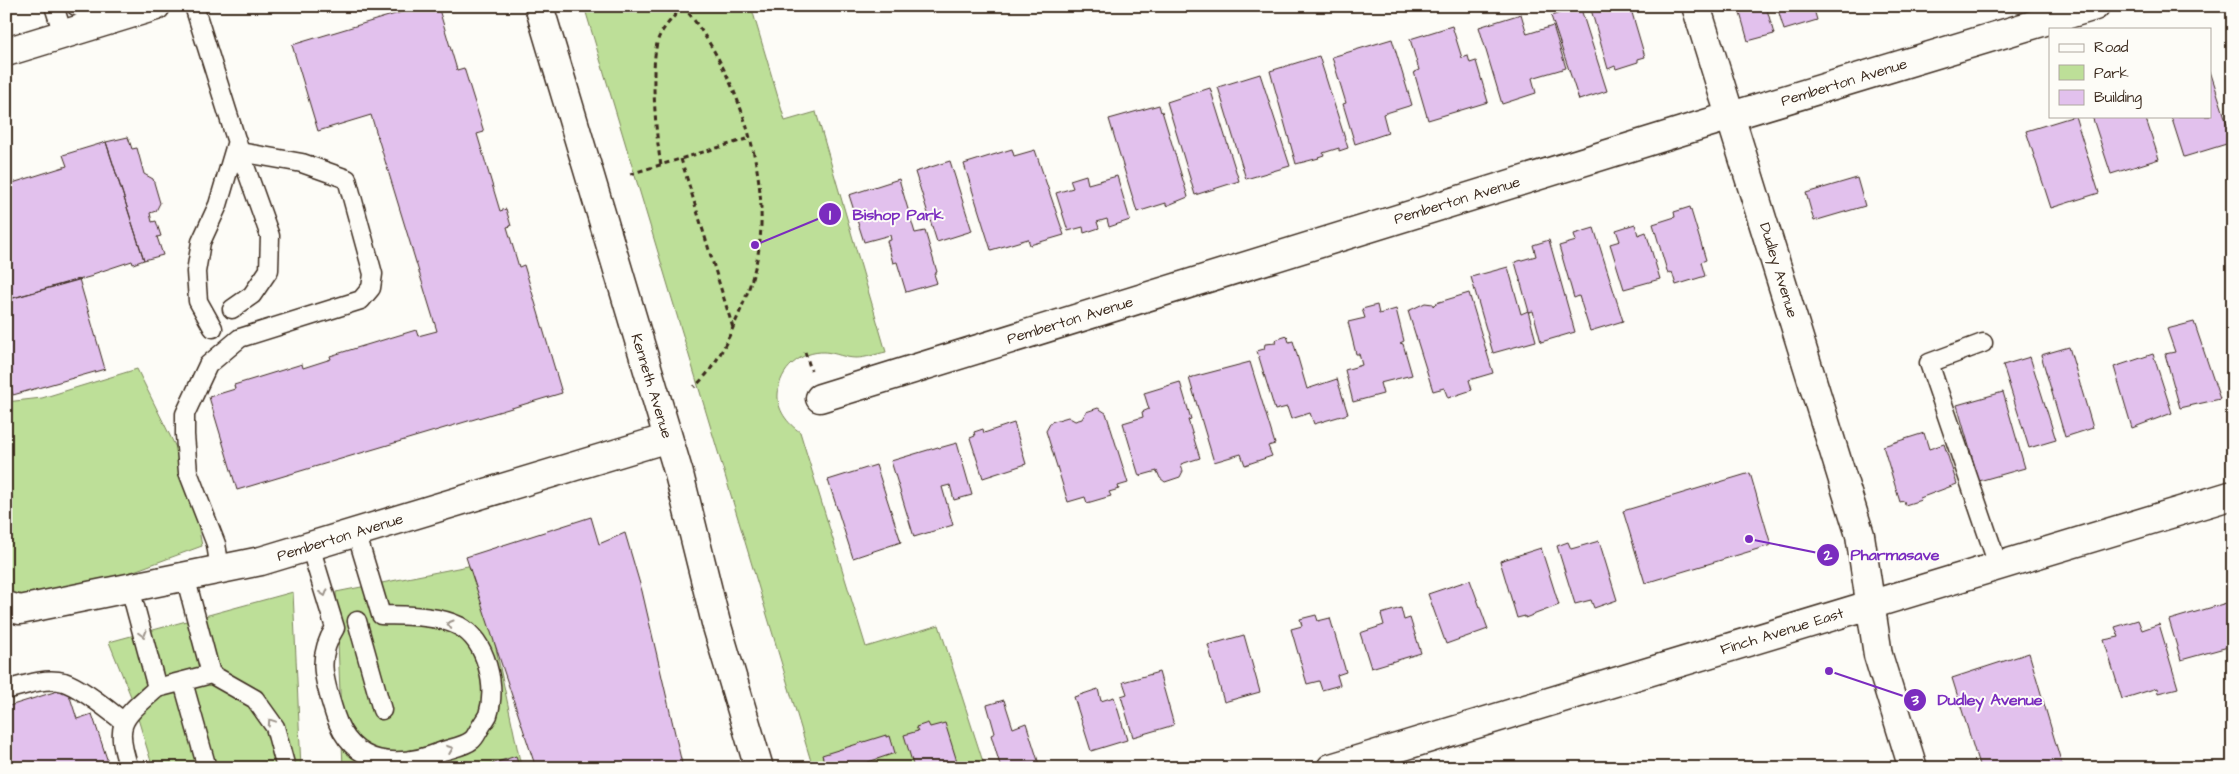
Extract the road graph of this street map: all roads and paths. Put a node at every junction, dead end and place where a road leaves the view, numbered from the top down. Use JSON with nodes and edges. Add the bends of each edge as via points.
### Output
{"nodes":[{"id":1,"x":54,"y":6,"type":"edge"},
{"id":2,"x":76,"y":6,"type":"edge"},
{"id":3,"x":156,"y":6,"type":"edge"},
{"id":4,"x":194,"y":6,"type":"edge"},
{"id":5,"x":538,"y":6,"type":"edge"},
{"id":6,"x":683,"y":6,"type":"edge"},
{"id":7,"x":1696,"y":6,"type":"edge"},
{"id":8,"x":2095,"y":6,"type":"edge"},
{"id":9,"x":112,"y":19,"type":"junction"},
{"id":10,"x":63,"y":34,"type":"junction"},
{"id":11,"x":6,"y":52,"type":"edge"},
{"id":12,"x":1731,"y":116,"type":"junction"},
{"id":13,"x":750,"y":138,"type":"junction"},
{"id":14,"x":239,"y":146,"type":"junction"},
{"id":15,"x":681,"y":159,"type":"junction"},
{"id":16,"x":661,"y":165,"type":"junction"},
{"id":17,"x":630,"y":174,"type":"dead end"},
{"id":18,"x":232,"y":309,"type":"dead end"},
{"id":19,"x":212,"y":328,"type":"dead end"},
{"id":20,"x":733,"y":328,"type":"junction"},
{"id":21,"x":1983,"y":343,"type":"dead end"},
{"id":22,"x":694,"y":387,"type":"dead end"},
{"id":23,"x":820,"y":398,"type":"dead end"},
{"id":24,"x":668,"y":438,"type":"junction"},
{"id":25,"x":2233,"y":495,"type":"edge"},
{"id":26,"x":356,"y":532,"type":"junction"},
{"id":27,"x":310,"y":546,"type":"junction"},
{"id":28,"x":1998,"y":565,"type":"junction"},
{"id":29,"x":220,"y":569,"type":"junction"},
{"id":30,"x":185,"y":576,"type":"junction"},
{"id":31,"x":130,"y":588,"type":"junction"},
{"id":32,"x":1869,"y":604,"type":"junction"},
{"id":33,"x":6,"y":606,"type":"edge"},
{"id":34,"x":381,"y":615,"type":"junction"},
{"id":35,"x":357,"y":622,"type":"junction"},
{"id":36,"x":335,"y":628,"type":"junction"},
{"id":37,"x":211,"y":674,"type":"junction"},
{"id":38,"x":183,"y":682,"type":"junction"},
{"id":39,"x":157,"y":688,"type":"junction"},
{"id":40,"x":6,"y":690,"type":"edge"},
{"id":41,"x":382,"y":710,"type":"dead end"},
{"id":42,"x":123,"y":721,"type":"junction"},
{"id":43,"x":362,"y":761,"type":"edge"},
{"id":44,"x":129,"y":768,"type":"edge"},
{"id":45,"x":207,"y":768,"type":"edge"},
{"id":46,"x":286,"y":768,"type":"edge"},
{"id":47,"x":759,"y":768,"type":"edge"},
{"id":48,"x":1331,"y":768,"type":"edge"},
{"id":49,"x":1912,"y":768,"type":"edge"}],
"edges":[{"from":1,"to":10,"type":"lane"},
{"from":2,"to":9,"type":"lane"},
{"from":3,"to":9,"type":"street"},
{"from":4,"to":14,"type":"lane"},
{"from":5,"to":24,"type":"street","name":"Kenneth Avenue"},
{"from":6,"to":13,"type":"path","via":[[717,55],[737,96]]},
{"from":6,"to":16,"type":"path","via":[[663,30],[657,43],[655,102]]},
{"from":7,"to":12,"type":"street","name":"Dudley Avenue"},
{"from":8,"to":12,"type":"street","name":"Pemberton Avenue"},
{"from":9,"to":10,"type":"street"},
{"from":10,"to":11,"type":"street"},
{"from":12,"to":23,"type":"street","name":"Pemberton Avenue"},
{"from":12,"to":32,"type":"street","name":"Dudley Avenue","via":[[1860,535]]},
{"from":13,"to":15,"type":"path"},
{"from":13,"to":20,"type":"path","via":[[761,208],[760,239],[748,293]]},
{"from":14,"to":18,"type":"lane","via":[[270,236],[269,270],[252,295]]},
{"from":14,"to":19,"type":"lane","via":[[201,242],[196,272],[198,301]]},
{"from":14,"to":29,"type":"lane","via":[[302,163],[347,180],[373,274],[371,288],[361,300],[240,338],[208,365],[185,414],[185,435],[188,472],[216,544]]},
{"from":15,"to":16,"type":"path"},
{"from":15,"to":20,"type":"path"},
{"from":16,"to":17,"type":"path"},
{"from":20,"to":22,"type":"path","via":[[715,363]]},
{"from":21,"to":28,"type":"lane","via":[[1929,363]]},
{"from":24,"to":26,"type":"street","name":"Pemberton Avenue"},
{"from":24,"to":47,"type":"street","name":"Kenneth Avenue","via":[[716,623]]},
{"from":25,"to":28,"type":"street","name":"Finch Avenue East"},
{"from":26,"to":27,"type":"street","name":"Pemberton Avenue"},
{"from":26,"to":34,"type":"lane"},
{"from":27,"to":29,"type":"street","name":"Pemberton Avenue"},
{"from":27,"to":36,"type":"lane","one_way":true},
{"from":28,"to":32,"type":"street","name":"Finch Avenue East"},
{"from":29,"to":30,"type":"street","name":"Pemberton Avenue"},
{"from":30,"to":31,"type":"street","name":"Pemberton Avenue"},
{"from":30,"to":37,"type":"lane"},
{"from":31,"to":33,"type":"street","name":"Pemberton Avenue","via":[[20,610]]},
{"from":31,"to":39,"type":"lane","one_way":true},
{"from":32,"to":48,"type":"street","name":"Finch Avenue East"},
{"from":32,"to":49,"type":"street","name":"Dudley Avenue","via":[[1878,655]]},
{"from":34,"to":35,"type":"lane"},
{"from":43,"to":34,"type":"lane","one_way":true,"via":[[393,762],[428,757],[472,740],[488,715],[491,689],[483,655],[474,638],[459,626],[438,620]]},
{"from":35,"to":36,"type":"lane"},
{"from":35,"to":41,"type":"lane"},
{"from":36,"to":43,"type":"lane","via":[[326,642],[324,679],[340,731]]},
{"from":37,"to":38,"type":"lane"},
{"from":46,"to":37,"type":"lane","one_way":true,"via":[[275,727],[255,699]]},
{"from":38,"to":39,"type":"lane"},
{"from":38,"to":45,"type":"lane"},
{"from":39,"to":42,"type":"lane"},
{"from":40,"to":42,"type":"lane","via":[[42,681],[64,682],[99,702]]},
{"from":42,"to":44,"type":"lane","via":[[121,733]]}]}
